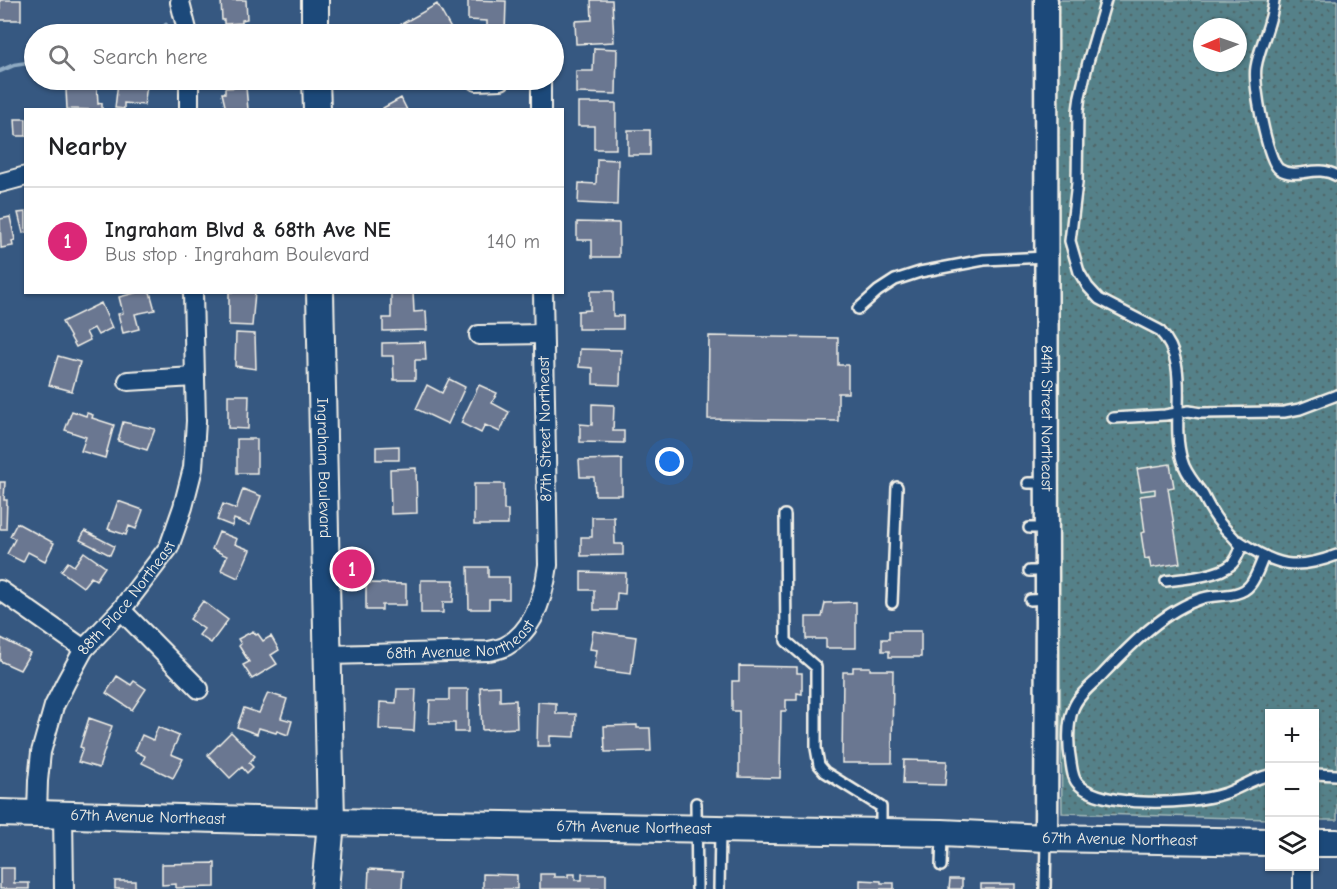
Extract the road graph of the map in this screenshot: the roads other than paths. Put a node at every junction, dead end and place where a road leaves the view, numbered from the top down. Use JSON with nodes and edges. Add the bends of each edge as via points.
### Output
{"nodes":[{"id":1,"x":315,"y":0,"type":"edge"},
{"id":2,"x":1046,"y":0,"type":"edge"},
{"id":3,"x":1106,"y":0,"type":"edge"},
{"id":4,"x":1274,"y":0,"type":"edge"},
{"id":5,"x":180,"y":2,"type":"dead end"},
{"id":6,"x":186,"y":24,"type":"edge"},
{"id":7,"x":315,"y":24,"type":"edge"},
{"id":8,"x":189,"y":90,"type":"edge"},
{"id":9,"x":316,"y":90,"type":"edge"},
{"id":10,"x":541,"y":90,"type":"edge"},
{"id":11,"x":189,"y":108,"type":"edge"},
{"id":12,"x":317,"y":108,"type":"edge"},
{"id":13,"x":541,"y":108,"type":"edge"},
{"id":14,"x":1337,"y":176,"type":"edge"},
{"id":15,"x":24,"y":177,"type":"edge"},
{"id":16,"x":0,"y":183,"type":"edge"},
{"id":17,"x":1046,"y":257,"type":"junction"},
{"id":18,"x":192,"y":294,"type":"edge"},
{"id":19,"x":320,"y":294,"type":"edge"},
{"id":20,"x":543,"y":294,"type":"edge"},
{"id":21,"x":858,"y":309,"type":"dead end"},
{"id":22,"x":543,"y":334,"type":"junction"},
{"id":23,"x":479,"y":335,"type":"dead end"},
{"id":24,"x":194,"y":377,"type":"junction"},
{"id":25,"x":129,"y":381,"type":"dead end"},
{"id":26,"x":1337,"y":394,"type":"edge"},
{"id":27,"x":1177,"y":413,"type":"junction"},
{"id":28,"x":1113,"y":418,"type":"dead end"},
{"id":29,"x":897,"y":487,"type":"dead end"},
{"id":30,"x":785,"y":515,"type":"dead end"},
{"id":31,"x":1237,"y":540,"type":"junction"},
{"id":32,"x":1337,"y":555,"type":"edge"},
{"id":33,"x":1264,"y":556,"type":"junction"},
{"id":34,"x":548,"y":565,"type":"joint"},
{"id":35,"x":1166,"y":581,"type":"dead end"},
{"id":36,"x":0,"y":590,"type":"edge"},
{"id":37,"x":892,"y":603,"type":"dead end"},
{"id":38,"x":121,"y":610,"type":"junction"},
{"id":39,"x":84,"y":649,"type":"junction"},
{"id":40,"x":328,"y":655,"type":"junction"},
{"id":41,"x":199,"y":689,"type":"dead end"},
{"id":42,"x":1319,"y":774,"type":"edge"},
{"id":43,"x":1337,"y":775,"type":"edge"},
{"id":44,"x":1265,"y":776,"type":"edge"},
{"id":45,"x":696,"y":803,"type":"dead end"},
{"id":46,"x":0,"y":813,"type":"edge"},
{"id":47,"x":37,"y":813,"type":"junction"},
{"id":48,"x":63,"y":814,"type":"junction"},
{"id":49,"x":331,"y":822,"type":"junction"},
{"id":50,"x":709,"y":829,"type":"junction"},
{"id":51,"x":882,"y":833,"type":"junction"},
{"id":52,"x":942,"y":833,"type":"junction"},
{"id":53,"x":1046,"y":838,"type":"junction"},
{"id":54,"x":1265,"y":842,"type":"edge"},
{"id":55,"x":1319,"y":843,"type":"edge"},
{"id":56,"x":1337,"y":843,"type":"edge"},
{"id":57,"x":941,"y":866,"type":"dead end"},
{"id":58,"x":1303,"y":871,"type":"edge"},
{"id":59,"x":64,"y":889,"type":"edge"},
{"id":60,"x":326,"y":889,"type":"edge"},
{"id":61,"x":697,"y":889,"type":"edge"},
{"id":62,"x":719,"y":889,"type":"edge"},
{"id":63,"x":1045,"y":889,"type":"edge"},
{"id":64,"x":1303,"y":889,"type":"edge"}],
"edges":[{"from":1,"to":7,"type":"main road"},
{"from":2,"to":17,"type":"street","name":"84th Street Northeast"},
{"from":3,"to":27,"type":"lane","via":[[1080,96],[1076,201],[1070,241],[1079,273],[1099,299],[1167,338],[1178,375]]},
{"from":4,"to":14,"type":"lane","via":[[1255,82],[1270,156],[1277,168],[1287,173],[1316,170]]},
{"from":5,"to":6,"type":"street"},
{"from":8,"to":11,"type":"street"},
{"from":9,"to":12,"type":"main road"},
{"from":10,"to":13,"type":"street"},
{"from":15,"to":16,"type":"street"},
{"from":17,"to":21,"type":"lane","via":[[984,260],[920,272],[895,280]]},
{"from":17,"to":53,"type":"street","name":"84th Street Northeast","via":[[1050,412],[1037,483],[1043,584]]},
{"from":18,"to":24,"type":"street","name":"88th Place Northeast"},
{"from":19,"to":40,"type":"main road","name":"Ingraham Boulevard"},
{"from":20,"to":22,"type":"street","name":"87th Street Northeast"},
{"from":22,"to":23,"type":"street"},
{"from":22,"to":34,"type":"street","name":"87th Street Northeast"},
{"from":24,"to":25,"type":"street"},
{"from":24,"to":38,"type":"street","name":"88th Place Northeast","via":[[193,468],[183,507],[169,547]]},
{"from":26,"to":27,"type":"lane","via":[[1300,410],[1284,412]]},
{"from":27,"to":28,"type":"lane"},
{"from":27,"to":31,"type":"lane","via":[[1185,469],[1217,520]]},
{"from":29,"to":37,"type":"lane"},
{"from":30,"to":51,"type":"lane","via":[[786,640],[816,668],[816,757],[825,772],[881,807]]},
{"from":31,"to":33,"type":"lane"},
{"from":31,"to":35,"type":"lane","via":[[1241,547],[1230,566]]},
{"from":32,"to":33,"type":"lane","via":[[1304,565]]},
{"from":33,"to":44,"type":"lane","via":[[1250,586],[1183,607],[1145,634],[1094,682],[1073,708],[1069,741],[1077,783],[1088,791],[1123,801],[1211,797]]},
{"from":34,"to":40,"type":"street","name":"68th Avenue Northeast","via":[[545,588],[535,613],[522,635],[505,647],[488,651]]},
{"from":36,"to":39,"type":"street"},
{"from":38,"to":39,"type":"street","name":"88th Place Northeast"},
{"from":38,"to":41,"type":"street"},
{"from":39,"to":47,"type":"street","name":"88th Place Northeast","via":[[54,706],[41,752]]},
{"from":40,"to":49,"type":"main road","name":"Ingraham Boulevard"},
{"from":42,"to":43,"type":"lane"},
{"from":45,"to":50,"type":"lane"},
{"from":46,"to":47,"type":"main road","name":"67th Avenue Northeast"},
{"from":47,"to":48,"type":"main road","name":"67th Avenue Northeast"},
{"from":48,"to":49,"type":"main road","name":"67th Avenue Northeast"},
{"from":48,"to":59,"type":"street"},
{"from":49,"to":50,"type":"main road","name":"67th Avenue Northeast"},
{"from":49,"to":60,"type":"main road","name":"Ingraham Boulevard"},
{"from":50,"to":51,"type":"main road","name":"67th Avenue Northeast"},
{"from":50,"to":61,"type":"lane"},
{"from":50,"to":62,"type":"lane"},
{"from":51,"to":52,"type":"main road","name":"67th Avenue Northeast"},
{"from":52,"to":53,"type":"main road","name":"67th Avenue Northeast"},
{"from":52,"to":57,"type":"lane"},
{"from":53,"to":54,"type":"main road","name":"67th Avenue Northeast"},
{"from":53,"to":63,"type":"lane"},
{"from":55,"to":56,"type":"main road"},
{"from":58,"to":64,"type":"street"}]}
